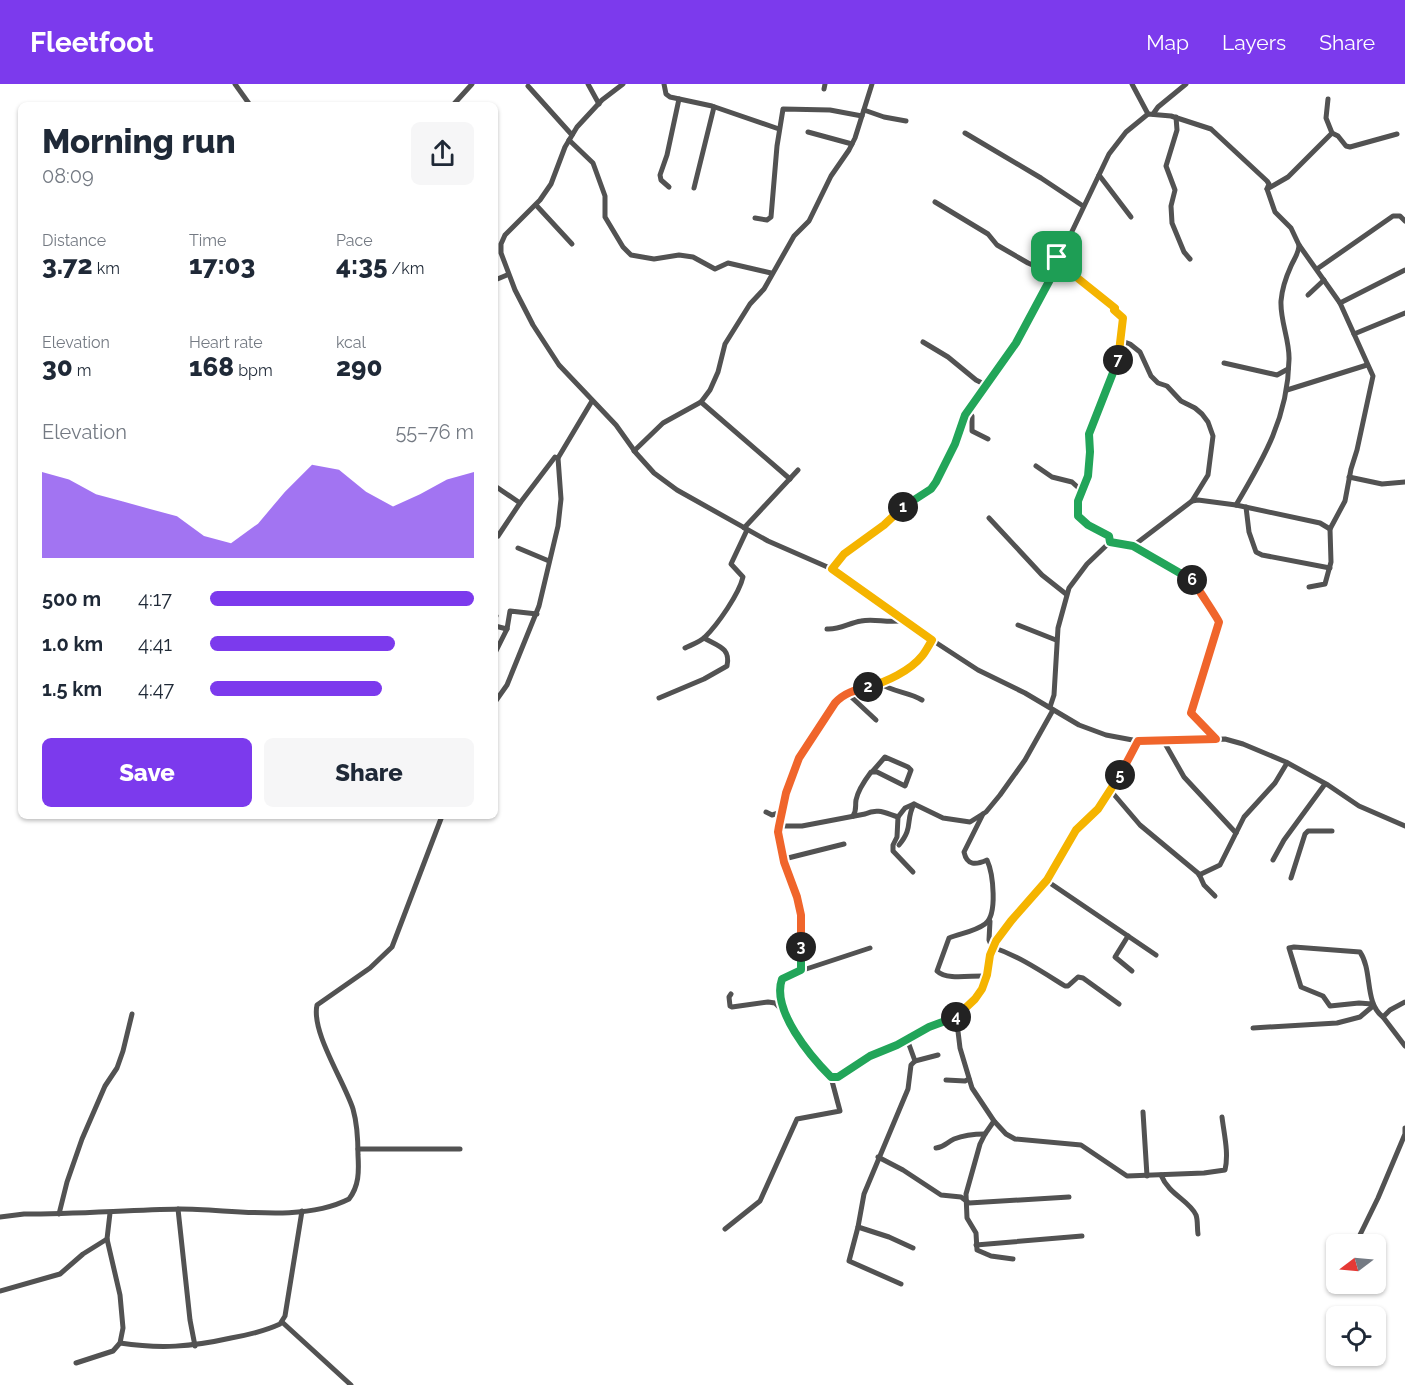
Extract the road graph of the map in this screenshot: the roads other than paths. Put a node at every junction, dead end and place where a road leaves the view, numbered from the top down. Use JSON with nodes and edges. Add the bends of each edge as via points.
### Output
{"nodes":[{"id":1,"x":235,"y":84,"type":"edge"},
{"id":2,"x":472,"y":84,"type":"edge"},
{"id":3,"x":588,"y":84,"type":"edge"},
{"id":4,"x":623,"y":84,"type":"edge"},
{"id":5,"x":664,"y":84,"type":"edge"},
{"id":6,"x":872,"y":84,"type":"edge"},
{"id":7,"x":1132,"y":84,"type":"edge"},
{"id":8,"x":1186,"y":84,"type":"edge"},
{"id":9,"x":528,"y":86,"type":"dead end"},
{"id":10,"x":679,"y":99,"type":"junction"},
{"id":11,"x":1328,"y":99,"type":"dead end"},
{"id":12,"x":248,"y":102,"type":"edge"},
{"id":13,"x":456,"y":102,"type":"edge"},
{"id":14,"x":599,"y":104,"type":"junction"},
{"id":15,"x":714,"y":107,"type":"junction"},
{"id":16,"x":863,"y":113,"type":"junction"},
{"id":17,"x":1150,"y":114,"type":"junction"},
{"id":18,"x":1176,"y":117,"type":"junction"},
{"id":19,"x":906,"y":121,"type":"dead end"},
{"id":20,"x":779,"y":129,"type":"junction"},
{"id":21,"x":808,"y":132,"type":"dead end"},
{"id":22,"x":965,"y":133,"type":"dead end"},
{"id":23,"x":1332,"y":133,"type":"junction"},
{"id":24,"x":1397,"y":134,"type":"dead end"},
{"id":25,"x":570,"y":138,"type":"junction"},
{"id":26,"x":852,"y":144,"type":"junction"},
{"id":27,"x":1100,"y":175,"type":"junction"},
{"id":28,"x":669,"y":187,"type":"dead end"},
{"id":29,"x":694,"y":188,"type":"dead end"},
{"id":30,"x":1267,"y":189,"type":"junction"},
{"id":31,"x":935,"y":202,"type":"dead end"},
{"id":32,"x":536,"y":205,"type":"junction"},
{"id":33,"x":1083,"y":206,"type":"junction"},
{"id":34,"x":1131,"y":217,"type":"dead end"},
{"id":35,"x":756,"y":218,"type":"dead end"},
{"id":36,"x":1405,"y":221,"type":"edge"},
{"id":37,"x":572,"y":244,"type":"dead end"},
{"id":38,"x":1299,"y":245,"type":"junction"},
{"id":39,"x":498,"y":246,"type":"edge"},
{"id":40,"x":498,"y":250,"type":"edge"},
{"id":41,"x":1057,"y":257,"type":"junction"},
{"id":42,"x":1190,"y":259,"type":"dead end"},
{"id":43,"x":1317,"y":269,"type":"junction"},
{"id":44,"x":1405,"y":270,"type":"edge"},
{"id":45,"x":771,"y":273,"type":"junction"},
{"id":46,"x":507,"y":274,"type":"junction"},
{"id":47,"x":1053,"y":274,"type":"junction"},
{"id":48,"x":498,"y":278,"type":"edge"},
{"id":49,"x":1324,"y":280,"type":"junction"},
{"id":50,"x":1308,"y":295,"type":"dead end"},
{"id":51,"x":1340,"y":303,"type":"junction"},
{"id":52,"x":1405,"y":313,"type":"edge"},
{"id":53,"x":1354,"y":334,"type":"junction"},
{"id":54,"x":1119,"y":340,"type":"junction"},
{"id":55,"x":923,"y":342,"type":"dead end"},
{"id":56,"x":1224,"y":363,"type":"dead end"},
{"id":57,"x":1367,"y":365,"type":"junction"},
{"id":58,"x":1288,"y":369,"type":"junction"},
{"id":59,"x":986,"y":385,"type":"junction"},
{"id":60,"x":1287,"y":390,"type":"junction"},
{"id":61,"x":592,"y":401,"type":"junction"},
{"id":62,"x":701,"y":402,"type":"junction"},
{"id":63,"x":968,"y":411,"type":"junction"},
{"id":64,"x":988,"y":439,"type":"dead end"},
{"id":65,"x":634,"y":451,"type":"junction"},
{"id":66,"x":558,"y":458,"type":"junction"},
{"id":67,"x":1036,"y":466,"type":"dead end"},
{"id":68,"x":798,"y":470,"type":"dead end"},
{"id":69,"x":1349,"y":477,"type":"junction"},
{"id":70,"x":790,"y":479,"type":"junction"},
{"id":71,"x":1405,"y":482,"type":"edge"},
{"id":72,"x":498,"y":488,"type":"edge"},
{"id":73,"x":1082,"y":491,"type":"junction"},
{"id":74,"x":1192,"y":501,"type":"junction"},
{"id":75,"x":520,"y":502,"type":"junction"},
{"id":76,"x":1236,"y":505,"type":"junction"},
{"id":77,"x":1246,"y":507,"type":"junction"},
{"id":78,"x":989,"y":518,"type":"dead end"},
{"id":79,"x":746,"y":529,"type":"junction"},
{"id":80,"x":1330,"y":529,"type":"junction"},
{"id":81,"x":498,"y":533,"type":"edge"},
{"id":82,"x":1110,"y":542,"type":"junction"},
{"id":83,"x":1133,"y":546,"type":"junction"},
{"id":84,"x":518,"y":548,"type":"dead end"},
{"id":85,"x":549,"y":561,"type":"junction"},
{"id":86,"x":1330,"y":568,"type":"junction"},
{"id":87,"x":832,"y":569,"type":"junction"},
{"id":88,"x":1309,"y":587,"type":"dead end"},
{"id":89,"x":1066,"y":594,"type":"junction"},
{"id":90,"x":537,"y":614,"type":"junction"},
{"id":91,"x":906,"y":620,"type":"junction"},
{"id":92,"x":1018,"y":625,"type":"dead end"},
{"id":93,"x":498,"y":627,"type":"edge"},
{"id":94,"x":507,"y":629,"type":"junction"},
{"id":95,"x":827,"y":629,"type":"dead end"},
{"id":96,"x":704,"y":638,"type":"junction"},
{"id":97,"x":932,"y":640,"type":"junction"},
{"id":98,"x":1056,"y":640,"type":"junction"},
{"id":99,"x":498,"y":647,"type":"edge"},
{"id":100,"x":685,"y":648,"type":"dead end"},
{"id":101,"x":881,"y":684,"type":"junction"},
{"id":102,"x":847,"y":693,"type":"junction"},
{"id":103,"x":498,"y":698,"type":"edge"},
{"id":104,"x":659,"y":698,"type":"dead end"},
{"id":105,"x":922,"y":700,"type":"dead end"},
{"id":106,"x":1052,"y":709,"type":"junction"},
{"id":107,"x":876,"y":720,"type":"dead end"},
{"id":108,"x":1216,"y":739,"type":"junction"},
{"id":109,"x":1163,"y":740,"type":"junction"},
{"id":110,"x":1138,"y":741,"type":"junction"},
{"id":111,"x":1287,"y":763,"type":"junction"},
{"id":112,"x":872,"y":772,"type":"junction"},
{"id":113,"x":1325,"y":784,"type":"junction"},
{"id":114,"x":1111,"y":790,"type":"junction"},
{"id":115,"x":914,"y":804,"type":"junction"},
{"id":116,"x":766,"y":812,"type":"dead end"},
{"id":117,"x":782,"y":812,"type":"junction"},
{"id":118,"x":983,"y":814,"type":"junction"},
{"id":119,"x":853,"y":816,"type":"junction"},
{"id":120,"x":898,"y":817,"type":"junction"},
{"id":121,"x":441,"y":819,"type":"edge"},
{"id":122,"x":970,"y":822,"type":"junction"},
{"id":123,"x":779,"y":826,"type":"junction"},
{"id":124,"x":977,"y":826,"type":"junction"},
{"id":125,"x":1405,"y":826,"type":"edge"},
{"id":126,"x":1332,"y":831,"type":"dead end"},
{"id":127,"x":1236,"y":833,"type":"junction"},
{"id":128,"x":897,"y":837,"type":"junction"},
{"id":129,"x":844,"y":844,"type":"dead end"},
{"id":130,"x":899,"y":845,"type":"junction"},
{"id":131,"x":784,"y":859,"type":"junction"},
{"id":132,"x":903,"y":860,"type":"junction"},
{"id":133,"x":1273,"y":860,"type":"dead end"},
{"id":134,"x":913,"y":872,"type":"dead end"},
{"id":135,"x":1199,"y":875,"type":"junction"},
{"id":136,"x":1291,"y":878,"type":"dead end"},
{"id":137,"x":1047,"y":880,"type":"junction"},
{"id":138,"x":1215,"y":896,"type":"dead end"},
{"id":139,"x":990,"y":919,"type":"junction"},
{"id":140,"x":1128,"y":936,"type":"junction"},
{"id":141,"x":992,"y":947,"type":"junction"},
{"id":142,"x":870,"y":948,"type":"dead end"},
{"id":143,"x":1156,"y":955,"type":"dead end"},
{"id":144,"x":801,"y":970,"type":"junction"},
{"id":145,"x":1132,"y":971,"type":"dead end"},
{"id":146,"x":987,"y":976,"type":"junction"},
{"id":147,"x":731,"y":994,"type":"dead end"},
{"id":148,"x":1405,"y":1002,"type":"edge"},
{"id":149,"x":1119,"y":1004,"type":"dead end"},
{"id":150,"x":1375,"y":1008,"type":"junction"},
{"id":151,"x":785,"y":1012,"type":"junction"},
{"id":152,"x":132,"y":1014,"type":"dead end"},
{"id":153,"x":1383,"y":1017,"type":"junction"},
{"id":154,"x":954,"y":1021,"type":"junction"},
{"id":155,"x":1253,"y":1028,"type":"dead end"},
{"id":156,"x":907,"y":1039,"type":"junction"},
{"id":157,"x":1405,"y":1046,"type":"edge"},
{"id":158,"x":938,"y":1055,"type":"dead end"},
{"id":159,"x":915,"y":1061,"type":"junction"},
{"id":160,"x":834,"y":1078,"type":"junction"},
{"id":161,"x":969,"y":1079,"type":"junction"},
{"id":162,"x":946,"y":1080,"type":"dead end"},
{"id":163,"x":1143,"y":1112,"type":"dead end"},
{"id":164,"x":1222,"y":1117,"type":"dead end"},
{"id":165,"x":994,"y":1121,"type":"junction"},
{"id":166,"x":1405,"y":1128,"type":"edge"},
{"id":167,"x":985,"y":1134,"type":"junction"},
{"id":168,"x":936,"y":1148,"type":"dead end"},
{"id":169,"x":358,"y":1149,"type":"junction"},
{"id":170,"x":460,"y":1149,"type":"dead end"},
{"id":171,"x":878,"y":1157,"type":"junction"},
{"id":172,"x":1161,"y":1175,"type":"junction"},
{"id":173,"x":1147,"y":1176,"type":"junction"},
{"id":174,"x":1069,"y":1197,"type":"dead end"},
{"id":175,"x":966,"y":1202,"type":"junction"},
{"id":176,"x":178,"y":1209,"type":"junction"},
{"id":177,"x":302,"y":1211,"type":"junction"},
{"id":178,"x":110,"y":1213,"type":"junction"},
{"id":179,"x":59,"y":1214,"type":"junction"},
{"id":180,"x":0,"y":1217,"type":"edge"},
{"id":181,"x":858,"y":1227,"type":"junction"},
{"id":182,"x":725,"y":1229,"type":"dead end"},
{"id":183,"x":1198,"y":1234,"type":"dead end"},
{"id":184,"x":1360,"y":1234,"type":"edge"},
{"id":185,"x":1082,"y":1236,"type":"dead end"},
{"id":186,"x":107,"y":1239,"type":"junction"},
{"id":187,"x":976,"y":1245,"type":"junction"},
{"id":188,"x":913,"y":1248,"type":"dead end"},
{"id":189,"x":1013,"y":1258,"type":"dead end"},
{"id":190,"x":900,"y":1284,"type":"dead end"},
{"id":191,"x":0,"y":1291,"type":"edge"},
{"id":192,"x":282,"y":1322,"type":"junction"},
{"id":193,"x":120,"y":1343,"type":"junction"},
{"id":194,"x":195,"y":1346,"type":"junction"},
{"id":195,"x":76,"y":1363,"type":"dead end"},
{"id":196,"x":351,"y":1385,"type":"edge"}],
"edges":[{"from":1,"to":12,"type":"street"},
{"from":2,"to":13,"type":"street"},
{"from":3,"to":14,"type":"street"},
{"from":4,"to":14,"type":"street"},
{"from":5,"to":10,"type":"street","via":[[668,96]]},
{"from":6,"to":16,"type":"street"},
{"from":7,"to":17,"type":"street"},
{"from":8,"to":17,"type":"street"},
{"from":9,"to":25,"type":"street"},
{"from":10,"to":15,"type":"street"},
{"from":10,"to":28,"type":"street","via":[[660,175]]},
{"from":11,"to":23,"type":"street","via":[[1326,118]]},
{"from":14,"to":25,"type":"street"},
{"from":15,"to":20,"type":"street"},
{"from":15,"to":29,"type":"street"},
{"from":16,"to":19,"type":"street"},
{"from":16,"to":20,"type":"street","via":[[783,109]]},
{"from":16,"to":26,"type":"street"},
{"from":17,"to":18,"type":"street"},
{"from":17,"to":27,"type":"street","via":[[1120,137]]},
{"from":18,"to":30,"type":"street","via":[[1218,134],[1267,181]]},
{"from":18,"to":42,"type":"street","via":[[1177,130],[1166,166],[1175,190],[1172,224]]},
{"from":20,"to":35,"type":"street","via":[[771,217]]},
{"from":21,"to":26,"type":"street"},
{"from":22,"to":33,"type":"street"},
{"from":23,"to":24,"type":"street","via":[[1349,147]]},
{"from":23,"to":30,"type":"street","via":[[1288,177]]},
{"from":25,"to":32,"type":"street","via":[[551,183]]},
{"from":25,"to":45,"type":"street","via":[[593,164],[605,196],[605,217],[631,255],[654,259],[679,255],[693,257],[715,269],[728,262]]},
{"from":26,"to":45,"type":"street","via":[[808,221]]},
{"from":27,"to":33,"type":"street"},
{"from":27,"to":34,"type":"street"},
{"from":30,"to":38,"type":"street","via":[[1275,212],[1291,228]]},
{"from":31,"to":47,"type":"street","via":[[988,234],[997,245]]},
{"from":32,"to":37,"type":"street"},
{"from":32,"to":39,"type":"street"},
{"from":33,"to":41,"type":"street"},
{"from":36,"to":43,"type":"street","via":[[1394,216]]},
{"from":38,"to":43,"type":"street"},
{"from":38,"to":58,"type":"street","via":[[1282,300]]},
{"from":40,"to":46,"type":"street"},
{"from":41,"to":47,"type":"street"},
{"from":41,"to":54,"type":"street","via":[[1123,318]]},
{"from":43,"to":49,"type":"street"},
{"from":44,"to":51,"type":"street"},
{"from":45,"to":62,"type":"street","via":[[725,344],[718,372]]},
{"from":46,"to":48,"type":"street"},
{"from":46,"to":61,"type":"street","via":[[559,365]]},
{"from":47,"to":59,"type":"street","via":[[1016,343]]},
{"from":49,"to":50,"type":"street"},
{"from":49,"to":51,"type":"street"},
{"from":51,"to":53,"type":"street"},
{"from":52,"to":53,"type":"street"},
{"from":53,"to":57,"type":"street"},
{"from":54,"to":73,"type":"street","via":[[1118,359],[1089,434],[1088,476]]},
{"from":54,"to":74,"type":"street","via":[[1137,349],[1151,376],[1208,422],[1213,441],[1208,475]]},
{"from":55,"to":59,"type":"street"},
{"from":56,"to":58,"type":"street","via":[[1277,375]]},
{"from":57,"to":60,"type":"street"},
{"from":57,"to":69,"type":"street","via":[[1373,380]]},
{"from":58,"to":60,"type":"street"},
{"from":59,"to":63,"type":"street"},
{"from":60,"to":76,"type":"street","via":[[1272,442]]},
{"from":61,"to":65,"type":"street"},
{"from":61,"to":66,"type":"street"},
{"from":62,"to":65,"type":"street","via":[[663,423]]},
{"from":62,"to":70,"type":"street"},
{"from":63,"to":64,"type":"street","via":[[972,431]]},
{"from":63,"to":87,"type":"street","via":[[931,489],[844,554]]},
{"from":65,"to":79,"type":"street","via":[[654,474]]},
{"from":66,"to":75,"type":"street"},
{"from":66,"to":85,"type":"street","via":[[561,499]]},
{"from":67,"to":73,"type":"street","via":[[1054,478],[1072,482]]},
{"from":68,"to":70,"type":"street"},
{"from":69,"to":71,"type":"street","via":[[1382,484]]},
{"from":69,"to":80,"type":"street","via":[[1345,501]]},
{"from":70,"to":79,"type":"street"},
{"from":72,"to":75,"type":"street"},
{"from":73,"to":82,"type":"street","via":[[1078,516],[1109,536]]},
{"from":74,"to":76,"type":"street"},
{"from":74,"to":83,"type":"street"},
{"from":75,"to":81,"type":"street"},
{"from":76,"to":77,"type":"street"},
{"from":77,"to":80,"type":"street","via":[[1320,523]]},
{"from":77,"to":86,"type":"street","via":[[1256,552]]},
{"from":78,"to":89,"type":"street","via":[[1050,583]]},
{"from":79,"to":87,"type":"street"},
{"from":79,"to":96,"type":"street","via":[[731,564],[743,577],[741,584]]},
{"from":80,"to":86,"type":"street"},
{"from":82,"to":83,"type":"street"},
{"from":82,"to":89,"type":"street","via":[[1076,576]]},
{"from":83,"to":108,"type":"street","via":[[1193,580],[1218,616],[1219,625],[1191,712]]},
{"from":84,"to":85,"type":"street"},
{"from":85,"to":90,"type":"street"},
{"from":86,"to":88,"type":"street","via":[[1325,584]]},
{"from":87,"to":91,"type":"street"},
{"from":89,"to":98,"type":"street"},
{"from":90,"to":94,"type":"street","via":[[510,611]]},
{"from":90,"to":103,"type":"street"},
{"from":91,"to":95,"type":"street","via":[[864,620]]},
{"from":91,"to":97,"type":"street"},
{"from":92,"to":98,"type":"street"},
{"from":93,"to":94,"type":"street"},
{"from":94,"to":99,"type":"street"},
{"from":96,"to":100,"type":"street"},
{"from":96,"to":104,"type":"street","via":[[726,651],[727,666]]},
{"from":97,"to":101,"type":"street","via":[[921,658]]},
{"from":97,"to":106,"type":"street","via":[[978,670]]},
{"from":98,"to":106,"type":"street"},
{"from":101,"to":102,"type":"street"},
{"from":101,"to":105,"type":"street"},
{"from":102,"to":107,"type":"street"},
{"from":102,"to":117,"type":"street","via":[[835,703],[799,758]]},
{"from":106,"to":110,"type":"street","via":[[1094,732]]},
{"from":106,"to":118,"type":"street","via":[[1017,771]]},
{"from":108,"to":109,"type":"street"},
{"from":108,"to":111,"type":"street","via":[[1243,744]]},
{"from":109,"to":110,"type":"street"},
{"from":109,"to":127,"type":"street","via":[[1184,777]]},
{"from":110,"to":114,"type":"street"},
{"from":111,"to":113,"type":"street"},
{"from":111,"to":127,"type":"street","via":[[1275,783],[1249,810]]},
{"from":112,"to":112,"type":"street","via":[[905,786],[911,770],[885,757]]},
{"from":112,"to":119,"type":"street","via":[[858,793]]},
{"from":113,"to":125,"type":"street","via":[[1359,806]]},
{"from":113,"to":133,"type":"street"},
{"from":114,"to":135,"type":"street","via":[[1140,825]]},
{"from":114,"to":137,"type":"street","via":[[1076,830]]},
{"from":115,"to":120,"type":"street"},
{"from":115,"to":122,"type":"street","via":[[943,818]]},
{"from":115,"to":130,"type":"street","via":[[909,832]]},
{"from":116,"to":117,"type":"street"},
{"from":117,"to":123,"type":"street"},
{"from":118,"to":122,"type":"street"},
{"from":118,"to":124,"type":"street"},
{"from":119,"to":120,"type":"street","via":[[883,811]]},
{"from":119,"to":123,"type":"street","via":[[802,826]]},
{"from":120,"to":128,"type":"street"},
{"from":121,"to":169,"type":"street","via":[[392,947],[370,968],[317,1005],[318,1027],[352,1108]]},
{"from":122,"to":124,"type":"street"},
{"from":123,"to":131,"type":"street"},
{"from":124,"to":139,"type":"street","via":[[963,852],[971,864],[987,860],[990,866]]},
{"from":126,"to":136,"type":"street","via":[[1305,834]]},
{"from":127,"to":135,"type":"street","via":[[1220,865]]},
{"from":128,"to":130,"type":"street"},
{"from":128,"to":132,"type":"street","via":[[893,851]]},
{"from":129,"to":131,"type":"street"},
{"from":130,"to":132,"type":"street"},
{"from":131,"to":144,"type":"street","via":[[801,915]]},
{"from":132,"to":134,"type":"street"},
{"from":135,"to":138,"type":"street"},
{"from":137,"to":140,"type":"street"},
{"from":137,"to":141,"type":"street"},
{"from":139,"to":141,"type":"street"},
{"from":139,"to":146,"type":"street","via":[[949,938],[938,971],[949,978]]},
{"from":140,"to":143,"type":"street"},
{"from":140,"to":145,"type":"street","via":[[1115,957]]},
{"from":141,"to":146,"type":"street"},
{"from":141,"to":149,"type":"street","via":[[1043,970],[1065,986],[1078,976],[1083,978]]},
{"from":142,"to":144,"type":"street"},
{"from":144,"to":151,"type":"street","via":[[781,981]]},
{"from":146,"to":154,"type":"street","via":[[975,999]]},
{"from":147,"to":151,"type":"street","via":[[730,1006],[768,1002]]},
{"from":148,"to":153,"type":"street"},
{"from":150,"to":150,"type":"street","via":[[1360,952],[1289,948],[1300,987],[1323,996],[1330,1006],[1359,1003]]},
{"from":150,"to":153,"type":"street"},
{"from":150,"to":155,"type":"street","via":[[1337,1023]]},
{"from":151,"to":160,"type":"street","via":[[800,1039]]},
{"from":152,"to":179,"type":"street","via":[[117,1068],[82,1139]]},
{"from":153,"to":157,"type":"street"},
{"from":154,"to":156,"type":"street","via":[[929,1027]]},
{"from":154,"to":161,"type":"street"},
{"from":156,"to":159,"type":"street"},
{"from":156,"to":160,"type":"street"},
{"from":158,"to":159,"type":"street"},
{"from":159,"to":171,"type":"street","via":[[908,1089]]},
{"from":160,"to":182,"type":"street","via":[[840,1111],[797,1119],[763,1196]]},
{"from":161,"to":162,"type":"street"},
{"from":161,"to":165,"type":"street"},
{"from":163,"to":173,"type":"street"},
{"from":164,"to":172,"type":"street","via":[[1225,1170]]},
{"from":165,"to":167,"type":"street"},
{"from":165,"to":173,"type":"street","via":[[1015,1139],[1081,1146],[1123,1175]]},
{"from":166,"to":184,"type":"street"},
{"from":167,"to":168,"type":"street","via":[[953,1139],[945,1147]]},
{"from":167,"to":175,"type":"street"},
{"from":169,"to":170,"type":"street"},
{"from":169,"to":177,"type":"street","via":[[359,1173],[349,1199]]},
{"from":171,"to":175,"type":"street","via":[[941,1195],[961,1197]]},
{"from":171,"to":181,"type":"street","via":[[864,1194]]},
{"from":172,"to":173,"type":"street"},
{"from":172,"to":183,"type":"street","via":[[1167,1188],[1196,1215]]},
{"from":174,"to":175,"type":"street"},
{"from":175,"to":187,"type":"street","via":[[967,1220],[976,1233]]},
{"from":176,"to":177,"type":"street"},
{"from":176,"to":178,"type":"street"},
{"from":176,"to":194,"type":"street"},
{"from":177,"to":192,"type":"street"},
{"from":178,"to":179,"type":"street"},
{"from":178,"to":186,"type":"street"},
{"from":179,"to":180,"type":"street"},
{"from":181,"to":188,"type":"street"},
{"from":181,"to":190,"type":"street","via":[[849,1261]]},
{"from":185,"to":187,"type":"street"},
{"from":186,"to":191,"type":"street","via":[[60,1274]]},
{"from":186,"to":193,"type":"street","via":[[123,1322]]},
{"from":187,"to":189,"type":"street","via":[[977,1250],[987,1255]]},
{"from":192,"to":194,"type":"street","via":[[255,1333]]},
{"from":192,"to":196,"type":"street"},
{"from":193,"to":194,"type":"street","via":[[166,1348]]},
{"from":193,"to":195,"type":"street","via":[[114,1351]]}]}
